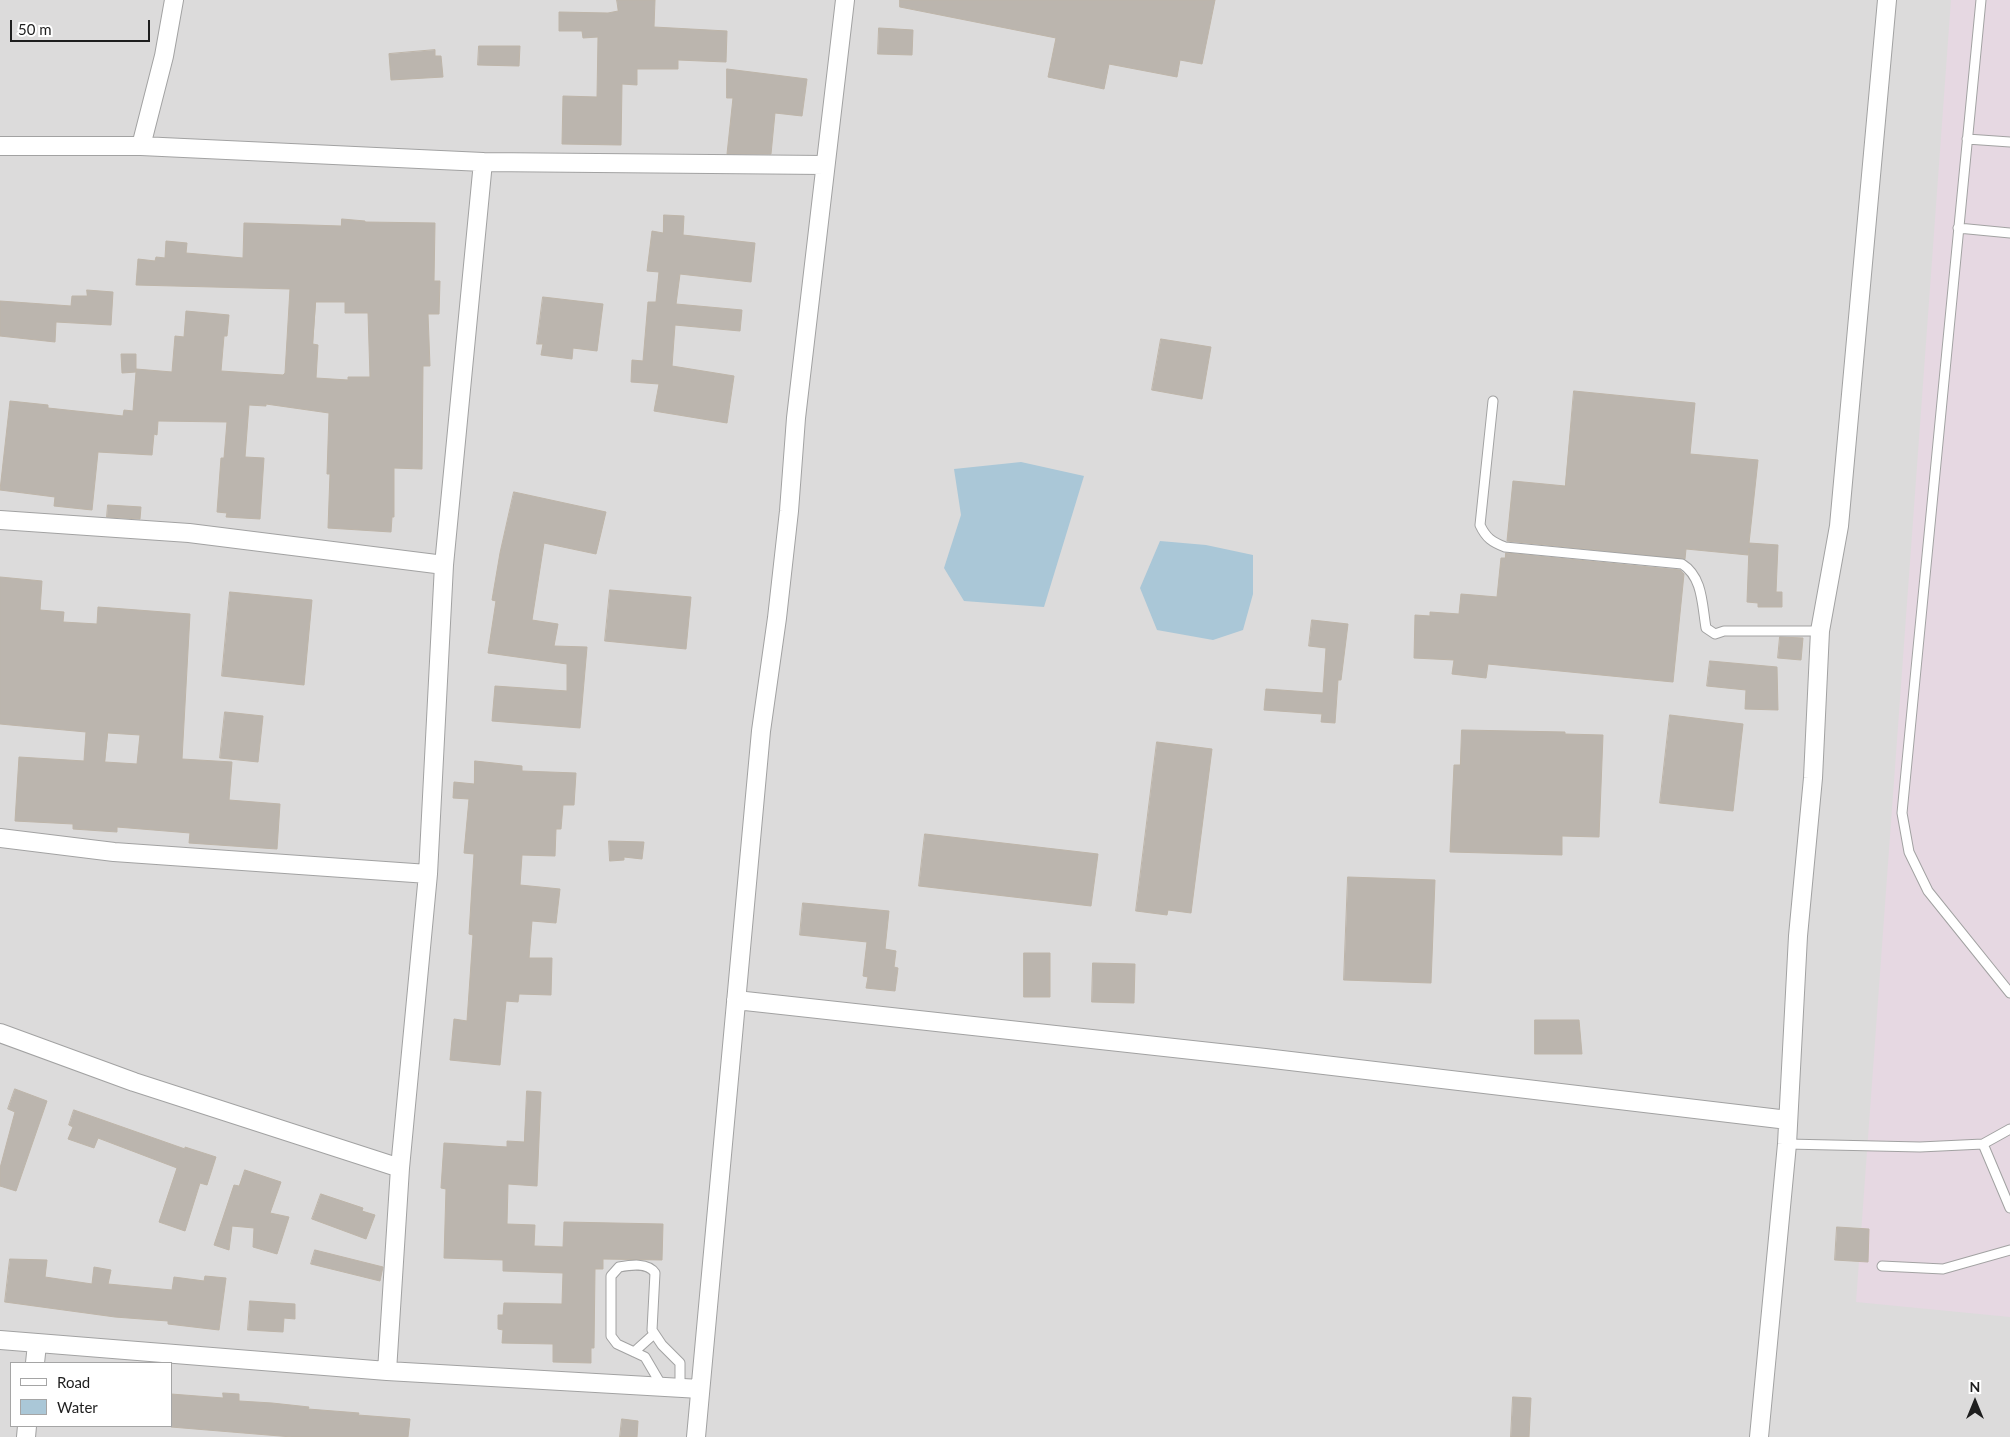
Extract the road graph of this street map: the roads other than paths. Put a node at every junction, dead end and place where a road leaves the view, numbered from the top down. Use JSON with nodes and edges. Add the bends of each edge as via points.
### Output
{"nodes":[{"id":1,"x":174,"y":0,"type":"edge"},
{"id":2,"x":845,"y":0,"type":"edge"},
{"id":3,"x":1888,"y":0,"type":"edge"},
{"id":4,"x":1981,"y":0,"type":"edge"},
{"id":5,"x":1968,"y":139,"type":"junction"},
{"id":6,"x":2010,"y":142,"type":"edge"},
{"id":7,"x":0,"y":146,"type":"edge"},
{"id":8,"x":142,"y":146,"type":"junction"},
{"id":9,"x":483,"y":162,"type":"junction"},
{"id":10,"x":825,"y":165,"type":"junction"},
{"id":11,"x":1958,"y":228,"type":"junction"},
{"id":12,"x":2010,"y":233,"type":"edge"},
{"id":13,"x":1493,"y":401,"type":"dead end"},
{"id":14,"x":0,"y":520,"type":"edge"},
{"id":15,"x":444,"y":565,"type":"junction"},
{"id":16,"x":1820,"y":631,"type":"junction"},
{"id":17,"x":0,"y":838,"type":"edge"},
{"id":18,"x":428,"y":874,"type":"junction"},
{"id":19,"x":2010,"y":993,"type":"edge"},
{"id":20,"x":736,"y":1000,"type":"junction"},
{"id":21,"x":0,"y":1034,"type":"edge"},
{"id":22,"x":1788,"y":1120,"type":"junction"},
{"id":23,"x":2010,"y":1129,"type":"edge"},
{"id":24,"x":1787,"y":1144,"type":"junction"},
{"id":25,"x":1983,"y":1144,"type":"junction"},
{"id":26,"x":400,"y":1168,"type":"junction"},
{"id":27,"x":2010,"y":1208,"type":"edge"},
{"id":28,"x":2010,"y":1250,"type":"edge"},
{"id":29,"x":1882,"y":1266,"type":"dead end"},
{"id":30,"x":654,"y":1334,"type":"junction"},
{"id":31,"x":0,"y":1340,"type":"edge"},
{"id":32,"x":37,"y":1344,"type":"junction"},
{"id":33,"x":634,"y":1352,"type":"junction"},
{"id":34,"x":35,"y":1362,"type":"edge"},
{"id":35,"x":387,"y":1371,"type":"junction"},
{"id":36,"x":662,"y":1387,"type":"junction"},
{"id":37,"x":680,"y":1388,"type":"junction"},
{"id":38,"x":700,"y":1389,"type":"junction"},
{"id":39,"x":696,"y":1437,"type":"edge"},
{"id":40,"x":1759,"y":1437,"type":"edge"}],
"edges":[{"from":1,"to":8,"type":"street"},
{"from":2,"to":10,"type":"street"},
{"from":3,"to":16,"type":"street","via":[[1839,526]]},
{"from":4,"to":5,"type":"lane"},
{"from":5,"to":6,"type":"lane"},
{"from":5,"to":11,"type":"lane"},
{"from":7,"to":8,"type":"street"},
{"from":8,"to":9,"type":"street"},
{"from":9,"to":10,"type":"street"},
{"from":9,"to":15,"type":"street"},
{"from":10,"to":20,"type":"street","via":[[778,609],[761,731]]},
{"from":11,"to":12,"type":"lane"},
{"from":11,"to":19,"type":"lane","via":[[1902,812],[1909,852],[1928,891]]},
{"from":13,"to":16,"type":"lane","via":[[1480,525],[1492,542],[1504,547],[1682,564],[1697,579],[1706,628],[1716,634],[1724,631]]},
{"from":14,"to":15,"type":"street","via":[[189,533]]},
{"from":15,"to":18,"type":"street"},
{"from":16,"to":22,"type":"street"},
{"from":17,"to":18,"type":"street","via":[[114,852]]},
{"from":18,"to":26,"type":"street"},
{"from":20,"to":22,"type":"street"},
{"from":20,"to":38,"type":"street"},
{"from":21,"to":26,"type":"street","via":[[134,1082]]},
{"from":22,"to":24,"type":"street"},
{"from":23,"to":25,"type":"lane"},
{"from":24,"to":25,"type":"lane","via":[[1920,1147]]},
{"from":24,"to":40,"type":"street"},
{"from":25,"to":27,"type":"lane"},
{"from":26,"to":35,"type":"street"},
{"from":28,"to":29,"type":"lane","via":[[1943,1268]]},
{"from":30,"to":33,"type":"lane"},
{"from":30,"to":33,"type":"lane","via":[[655,1273],[646,1266],[619,1267],[610,1276],[610,1333],[617,1344]]},
{"from":30,"to":37,"type":"lane","via":[[680,1363]]},
{"from":31,"to":32,"type":"street"},
{"from":32,"to":34,"type":"street"},
{"from":32,"to":35,"type":"street"},
{"from":33,"to":36,"type":"lane","via":[[647,1360]]},
{"from":35,"to":36,"type":"street"},
{"from":36,"to":37,"type":"street"},
{"from":37,"to":38,"type":"street"},
{"from":38,"to":39,"type":"street"}]}
